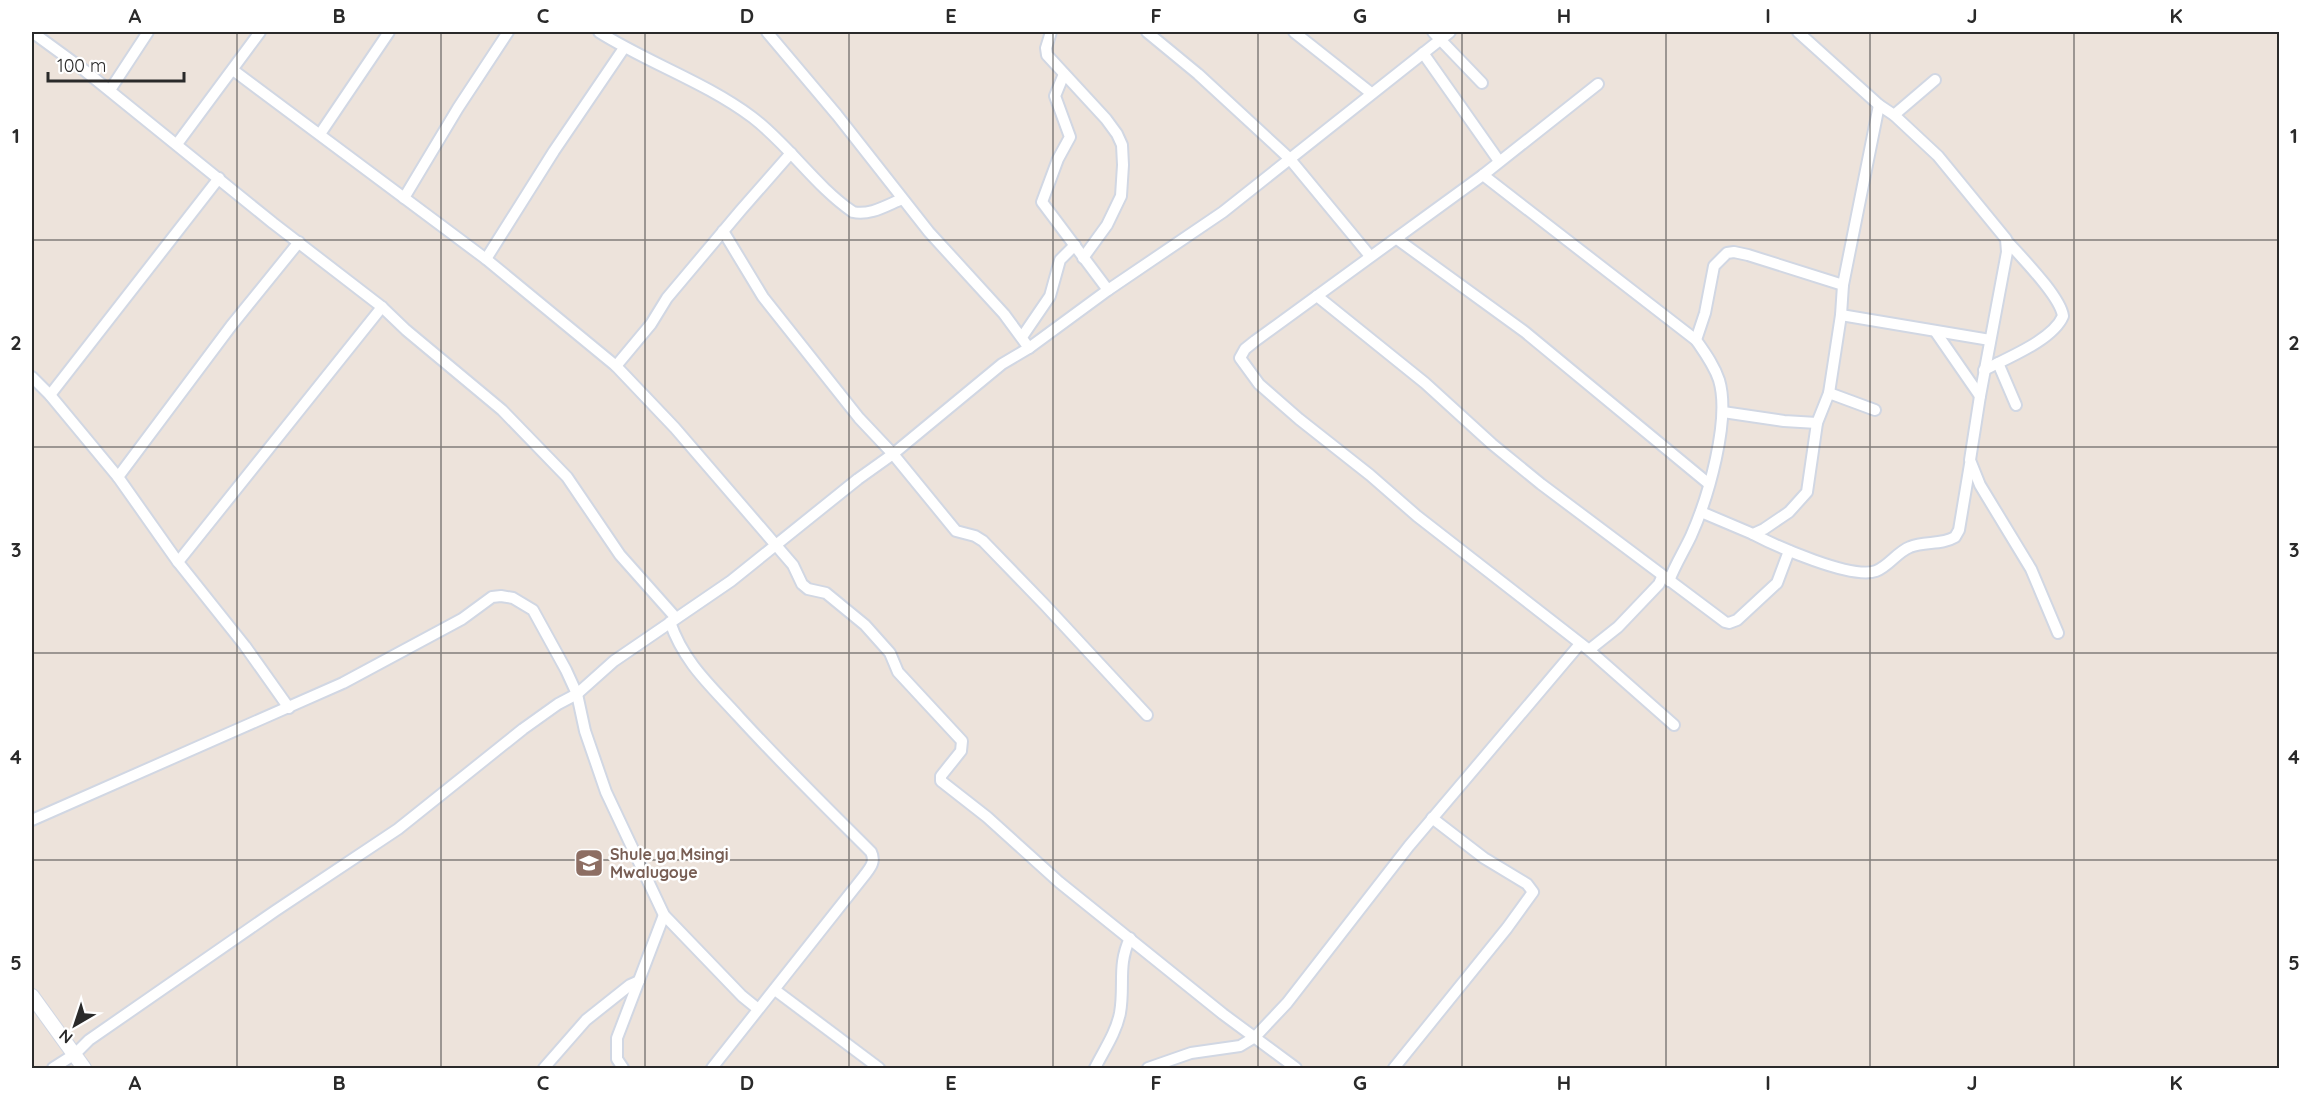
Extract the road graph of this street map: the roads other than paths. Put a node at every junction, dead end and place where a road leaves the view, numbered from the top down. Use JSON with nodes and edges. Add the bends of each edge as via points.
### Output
{"nodes":[{"id":1,"x":34,"y":32,"type":"edge"},
{"id":2,"x":148,"y":32,"type":"edge"},
{"id":3,"x":260,"y":32,"type":"edge"},
{"id":4,"x":389,"y":32,"type":"edge"},
{"id":5,"x":508,"y":32,"type":"edge"},
{"id":6,"x":599,"y":32,"type":"edge"},
{"id":7,"x":767,"y":32,"type":"edge"},
{"id":8,"x":1051,"y":32,"type":"edge"},
{"id":9,"x":1147,"y":32,"type":"edge"},
{"id":10,"x":1294,"y":32,"type":"edge"},
{"id":11,"x":1798,"y":32,"type":"edge"},
{"id":12,"x":1441,"y":34,"type":"edge"},
{"id":13,"x":624,"y":48,"type":"junction"},
{"id":14,"x":1423,"y":53,"type":"junction"},
{"id":15,"x":233,"y":70,"type":"junction"},
{"id":16,"x":1064,"y":74,"type":"junction"},
{"id":17,"x":1935,"y":80,"type":"dead end"},
{"id":18,"x":1482,"y":83,"type":"dead end"},
{"id":19,"x":1598,"y":84,"type":"dead end"},
{"id":20,"x":110,"y":90,"type":"junction"},
{"id":21,"x":1371,"y":93,"type":"junction"},
{"id":22,"x":1879,"y":105,"type":"junction"},
{"id":23,"x":1894,"y":115,"type":"junction"},
{"id":24,"x":320,"y":134,"type":"junction"},
{"id":25,"x":177,"y":144,"type":"junction"},
{"id":26,"x":791,"y":153,"type":"junction"},
{"id":27,"x":1289,"y":158,"type":"junction"},
{"id":28,"x":1499,"y":161,"type":"junction"},
{"id":29,"x":1483,"y":176,"type":"junction"},
{"id":30,"x":219,"y":178,"type":"junction"},
{"id":31,"x":404,"y":198,"type":"junction"},
{"id":32,"x":902,"y":199,"type":"junction"},
{"id":33,"x":723,"y":231,"type":"junction"},
{"id":34,"x":2006,"y":239,"type":"junction"},
{"id":35,"x":1397,"y":240,"type":"junction"},
{"id":36,"x":298,"y":242,"type":"junction"},
{"id":37,"x":1075,"y":245,"type":"junction"},
{"id":38,"x":1370,"y":256,"type":"junction"},
{"id":39,"x":1083,"y":258,"type":"junction"},
{"id":40,"x":486,"y":259,"type":"junction"},
{"id":41,"x":1843,"y":285,"type":"junction"},
{"id":42,"x":1108,"y":291,"type":"junction"},
{"id":43,"x":1317,"y":296,"type":"junction"},
{"id":44,"x":382,"y":307,"type":"junction"},
{"id":45,"x":1841,"y":315,"type":"junction"},
{"id":46,"x":1935,"y":331,"type":"junction"},
{"id":47,"x":1022,"y":337,"type":"junction"},
{"id":48,"x":1696,"y":340,"type":"junction"},
{"id":49,"x":1990,"y":340,"type":"junction"},
{"id":50,"x":1029,"y":348,"type":"junction"},
{"id":51,"x":1998,"y":363,"type":"junction"},
{"id":52,"x":616,"y":366,"type":"junction"},
{"id":53,"x":1984,"y":370,"type":"junction"},
{"id":54,"x":32,"y":377,"type":"edge"},
{"id":55,"x":1829,"y":393,"type":"junction"},
{"id":56,"x":50,"y":395,"type":"junction"},
{"id":57,"x":1980,"y":396,"type":"junction"},
{"id":58,"x":2016,"y":405,"type":"dead end"},
{"id":59,"x":1875,"y":410,"type":"dead end"},
{"id":60,"x":1723,"y":412,"type":"junction"},
{"id":61,"x":1817,"y":423,"type":"junction"},
{"id":62,"x":893,"y":454,"type":"junction"},
{"id":63,"x":1970,"y":460,"type":"junction"},
{"id":64,"x":118,"y":477,"type":"junction"},
{"id":65,"x":1709,"y":484,"type":"junction"},
{"id":66,"x":1701,"y":512,"type":"junction"},
{"id":67,"x":1753,"y":534,"type":"junction"},
{"id":68,"x":775,"y":546,"type":"junction"},
{"id":69,"x":1788,"y":551,"type":"junction"},
{"id":70,"x":178,"y":562,"type":"junction"},
{"id":71,"x":1666,"y":579,"type":"junction"},
{"id":72,"x":673,"y":620,"type":"junction"},
{"id":73,"x":2058,"y":633,"type":"dead end"},
{"id":74,"x":1585,"y":647,"type":"junction"},
{"id":75,"x":577,"y":694,"type":"junction"},
{"id":76,"x":289,"y":708,"type":"junction"},
{"id":77,"x":1147,"y":715,"type":"dead end"},
{"id":78,"x":1674,"y":725,"type":"dead end"},
{"id":79,"x":1432,"y":818,"type":"junction"},
{"id":80,"x":32,"y":820,"type":"edge"},
{"id":81,"x":664,"y":915,"type":"junction"},
{"id":82,"x":1130,"y":938,"type":"junction"},
{"id":83,"x":639,"y":981,"type":"junction"},
{"id":84,"x":775,"y":990,"type":"junction"},
{"id":85,"x":32,"y":996,"type":"edge"},
{"id":86,"x":758,"y":1009,"type":"junction"},
{"id":87,"x":1255,"y":1037,"type":"junction"},
{"id":88,"x":75,"y":1054,"type":"junction"},
{"id":89,"x":53,"y":1068,"type":"edge"},
{"id":90,"x":84,"y":1068,"type":"edge"},
{"id":91,"x":544,"y":1068,"type":"edge"},
{"id":92,"x":623,"y":1068,"type":"edge"},
{"id":93,"x":711,"y":1068,"type":"edge"},
{"id":94,"x":879,"y":1068,"type":"edge"},
{"id":95,"x":1095,"y":1068,"type":"edge"},
{"id":96,"x":1148,"y":1068,"type":"edge"},
{"id":97,"x":1296,"y":1068,"type":"edge"},
{"id":98,"x":1394,"y":1068,"type":"edge"}],
"edges":[{"from":1,"to":20,"type":"street"},
{"from":2,"to":20,"type":"street"},
{"from":3,"to":15,"type":"street"},
{"from":4,"to":24,"type":"street"},
{"from":5,"to":31,"type":"street"},
{"from":6,"to":13,"type":"street"},
{"from":7,"to":32,"type":"street"},
{"from":8,"to":16,"type":"street","via":[[1047,55]]},
{"from":9,"to":27,"type":"street"},
{"from":10,"to":21,"type":"street"},
{"from":11,"to":22,"type":"street"},
{"from":12,"to":14,"type":"street"},
{"from":12,"to":18,"type":"street"},
{"from":13,"to":26,"type":"street","via":[[722,97],[752,117]]},
{"from":13,"to":40,"type":"street"},
{"from":14,"to":21,"type":"street"},
{"from":14,"to":28,"type":"street"},
{"from":15,"to":24,"type":"street"},
{"from":15,"to":25,"type":"street"},
{"from":16,"to":37,"type":"street","via":[[1055,96],[1070,137],[1042,202]]},
{"from":16,"to":39,"type":"street","via":[[1106,119],[1122,145],[1120,196],[1107,225]]},
{"from":17,"to":23,"type":"street"},
{"from":19,"to":28,"type":"street"},
{"from":20,"to":25,"type":"street"},
{"from":21,"to":27,"type":"street"},
{"from":22,"to":23,"type":"street"},
{"from":22,"to":41,"type":"street"},
{"from":23,"to":34,"type":"street","via":[[1938,156]]},
{"from":24,"to":31,"type":"street"},
{"from":25,"to":30,"type":"street"},
{"from":26,"to":32,"type":"street","via":[[853,212],[875,211]]},
{"from":26,"to":33,"type":"street"},
{"from":27,"to":38,"type":"street"},
{"from":27,"to":42,"type":"street","via":[[1223,212]]},
{"from":28,"to":29,"type":"street"},
{"from":29,"to":35,"type":"street"},
{"from":29,"to":48,"type":"street"},
{"from":30,"to":36,"type":"street"},
{"from":30,"to":56,"type":"street"},
{"from":31,"to":40,"type":"street"},
{"from":32,"to":47,"type":"street"},
{"from":33,"to":52,"type":"street"},
{"from":33,"to":62,"type":"street","via":[[763,297],[859,418]]},
{"from":34,"to":49,"type":"street","via":[[2007,252]]},
{"from":34,"to":51,"type":"street","via":[[2041,280],[2063,316],[2044,337]]},
{"from":35,"to":38,"type":"street"},
{"from":35,"to":65,"type":"street","via":[[1525,332]]},
{"from":36,"to":44,"type":"street"},
{"from":36,"to":64,"type":"street"},
{"from":37,"to":39,"type":"street"},
{"from":37,"to":47,"type":"street","via":[[1060,260],[1050,296]]},
{"from":38,"to":43,"type":"street"},
{"from":39,"to":42,"type":"street"},
{"from":40,"to":52,"type":"street"},
{"from":41,"to":45,"type":"street"},
{"from":41,"to":48,"type":"street","via":[[1748,255],[1727,253],[1713,268]]},
{"from":42,"to":50,"type":"street"},
{"from":43,"to":71,"type":"street","via":[[1541,484]]},
{"from":43,"to":74,"type":"street","via":[[1245,349],[1240,358],[1242,364],[1299,419]]},
{"from":44,"to":70,"type":"street"},
{"from":44,"to":72,"type":"street","via":[[502,410],[542,450],[567,477],[620,555]]},
{"from":45,"to":46,"type":"street"},
{"from":45,"to":55,"type":"street"},
{"from":46,"to":49,"type":"street"},
{"from":46,"to":57,"type":"street"},
{"from":47,"to":50,"type":"street"},
{"from":48,"to":60,"type":"street","via":[[1718,378]]},
{"from":49,"to":53,"type":"street"},
{"from":50,"to":62,"type":"street","via":[[1002,364]]},
{"from":51,"to":53,"type":"street"},
{"from":51,"to":58,"type":"street"},
{"from":52,"to":68,"type":"street","via":[[675,428]]},
{"from":53,"to":57,"type":"street"},
{"from":54,"to":56,"type":"street"},
{"from":55,"to":59,"type":"street"},
{"from":55,"to":61,"type":"street"},
{"from":56,"to":64,"type":"street"},
{"from":57,"to":63,"type":"street"},
{"from":60,"to":61,"type":"street"},
{"from":60,"to":65,"type":"street"},
{"from":61,"to":67,"type":"street","via":[[1805,496],[1790,512]]},
{"from":62,"to":68,"type":"street"},
{"from":62,"to":77,"type":"street","via":[[956,531],[983,541]]},
{"from":63,"to":69,"type":"street","via":[[1959,530],[1951,540],[1907,548],[1872,572],[1854,571]]},
{"from":63,"to":73,"type":"street","via":[[1980,485],[2031,569]]},
{"from":64,"to":70,"type":"street"},
{"from":65,"to":66,"type":"street"},
{"from":66,"to":67,"type":"street"},
{"from":66,"to":71,"type":"street"},
{"from":67,"to":69,"type":"street"},
{"from":68,"to":72,"type":"street"},
{"from":68,"to":82,"type":"street","via":[[793,565],[802,584],[826,593],[865,625],[890,653],[898,672],[962,741],[961,751],[940,776],[941,781]]},
{"from":69,"to":71,"type":"street","via":[[1777,583],[1733,622],[1725,622]]},
{"from":70,"to":76,"type":"street"},
{"from":71,"to":74,"type":"street","via":[[1604,639]]},
{"from":72,"to":75,"type":"street","via":[[614,661]]},
{"from":72,"to":84,"type":"street","via":[[682,651],[695,669],[873,857],[864,876]]},
{"from":74,"to":78,"type":"street"},
{"from":74,"to":79,"type":"street"},
{"from":75,"to":76,"type":"street","via":[[534,610],[524,602],[501,596],[492,597],[462,619]]},
{"from":75,"to":81,"type":"street","via":[[606,792]]},
{"from":75,"to":88,"type":"street","via":[[523,729],[398,829],[275,910],[89,1040]]},
{"from":76,"to":80,"type":"street"},
{"from":79,"to":87,"type":"street","via":[[1287,1004]]},
{"from":79,"to":98,"type":"street","via":[[1533,892]]},
{"from":81,"to":83,"type":"street"},
{"from":81,"to":86,"type":"street"},
{"from":82,"to":87,"type":"street"},
{"from":82,"to":95,"type":"street","via":[[1122,958],[1122,995],[1116,1029]]},
{"from":83,"to":91,"type":"street","via":[[586,1020]]},
{"from":83,"to":92,"type":"street","via":[[617,1038],[617,1059]]},
{"from":84,"to":86,"type":"street"},
{"from":84,"to":94,"type":"street"},
{"from":85,"to":88,"type":"street"},
{"from":86,"to":93,"type":"street"},
{"from":87,"to":96,"type":"street","via":[[1240,1046],[1191,1053]]},
{"from":87,"to":97,"type":"street"},
{"from":88,"to":89,"type":"street"},
{"from":88,"to":90,"type":"street"}]}
